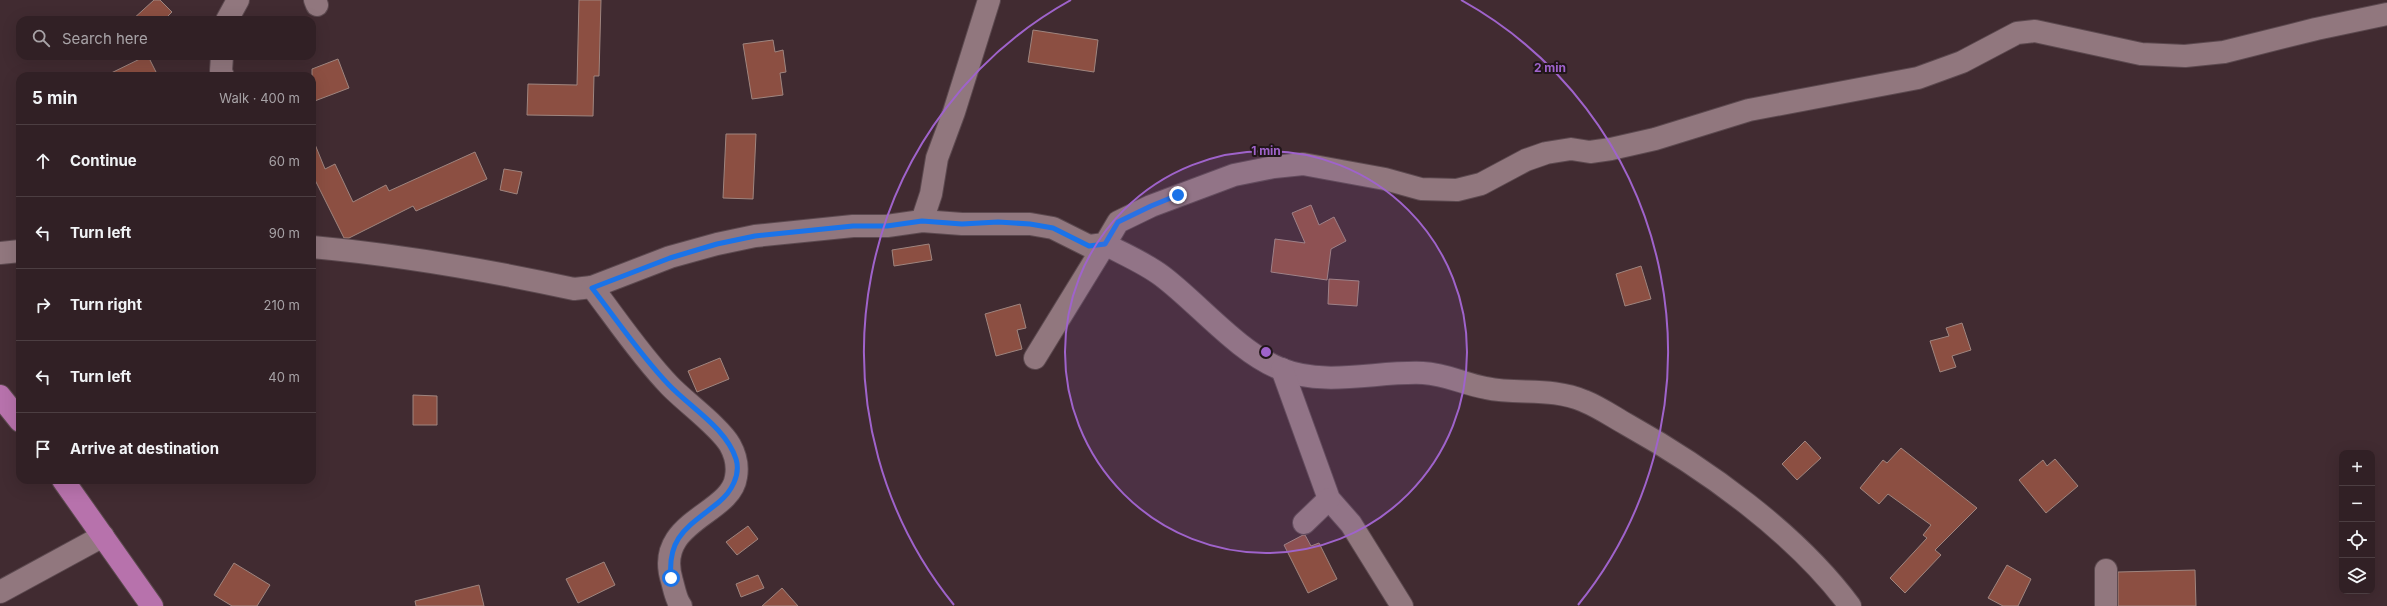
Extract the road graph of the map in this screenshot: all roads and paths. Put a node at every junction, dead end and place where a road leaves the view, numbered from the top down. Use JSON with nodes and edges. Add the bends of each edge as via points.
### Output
{"nodes":[{"id":1,"x":238,"y":0,"type":"edge"},
{"id":2,"x":989,"y":0,"type":"edge"},
{"id":3,"x":2387,"y":14,"type":"edge"},
{"id":4,"x":229,"y":16,"type":"edge"},
{"id":5,"x":221,"y":60,"type":"edge"},
{"id":6,"x":221,"y":72,"type":"edge"},
{"id":7,"x":922,"y":221,"type":"junction"},
{"id":8,"x":1105,"y":244,"type":"junction"},
{"id":9,"x":316,"y":247,"type":"edge"},
{"id":10,"x":16,"y":251,"type":"edge"},
{"id":11,"x":0,"y":253,"type":"edge"},
{"id":12,"x":592,"y":288,"type":"junction"},
{"id":13,"x":1035,"y":358,"type":"dead end"},
{"id":14,"x":1282,"y":370,"type":"junction"},
{"id":15,"x":0,"y":396,"type":"edge"},
{"id":16,"x":16,"y":416,"type":"edge"},
{"id":17,"x":66,"y":484,"type":"edge"},
{"id":18,"x":1329,"y":499,"type":"junction"},
{"id":19,"x":1304,"y":523,"type":"dead end"},
{"id":20,"x":103,"y":536,"type":"junction"},
{"id":21,"x":2106,"y":570,"type":"dead end"},
{"id":22,"x":0,"y":592,"type":"edge"},
{"id":23,"x":152,"y":606,"type":"edge"},
{"id":24,"x":681,"y":606,"type":"edge"},
{"id":25,"x":1402,"y":606,"type":"edge"},
{"id":26,"x":1850,"y":606,"type":"edge"},
{"id":27,"x":2106,"y":606,"type":"edge"}],
"edges":[{"from":1,"to":4,"type":"street"},
{"from":2,"to":7,"type":"street","via":[[937,158],[931,194]]},
{"from":3,"to":8,"type":"street","via":[[2224,52],[2185,56],[2141,54],[2035,31],[2017,33],[1962,62],[1918,78],[1749,110],[1655,139],[1611,149],[1590,152],[1571,149],[1546,153],[1526,160],[1481,184],[1457,190],[1421,189],[1385,179],[1302,164],[1234,176],[1151,206],[1118,222]]},
{"from":5,"to":6,"type":"street"},
{"from":7,"to":8,"type":"street","via":[[1030,224],[1053,228],[1089,246]]},
{"from":7,"to":12,"type":"street","via":[[755,236],[670,258]]},
{"from":8,"to":13,"type":"street"},
{"from":8,"to":14,"type":"street","via":[[1161,274],[1219,326],[1262,360]]},
{"from":9,"to":12,"type":"street","via":[[399,255],[574,289]]},
{"from":10,"to":11,"type":"street"},
{"from":12,"to":24,"type":"street","via":[[668,385],[730,444],[736,461],[736,479],[726,496],[680,533],[672,550],[669,562],[671,578]]},
{"from":14,"to":18,"type":"street"},
{"from":14,"to":26,"type":"street","via":[[1324,377],[1422,373],[1451,377],[1486,388],[1540,391],[1583,400],[1660,443],[1719,483],[1783,535],[1832,583]]},
{"from":15,"to":16,"type":"main road"},
{"from":17,"to":20,"type":"main road"},
{"from":18,"to":19,"type":"street"},
{"from":18,"to":25,"type":"street","via":[[1351,524]]},
{"from":20,"to":22,"type":"street"},
{"from":20,"to":23,"type":"main road"},
{"from":21,"to":27,"type":"street"}]}
